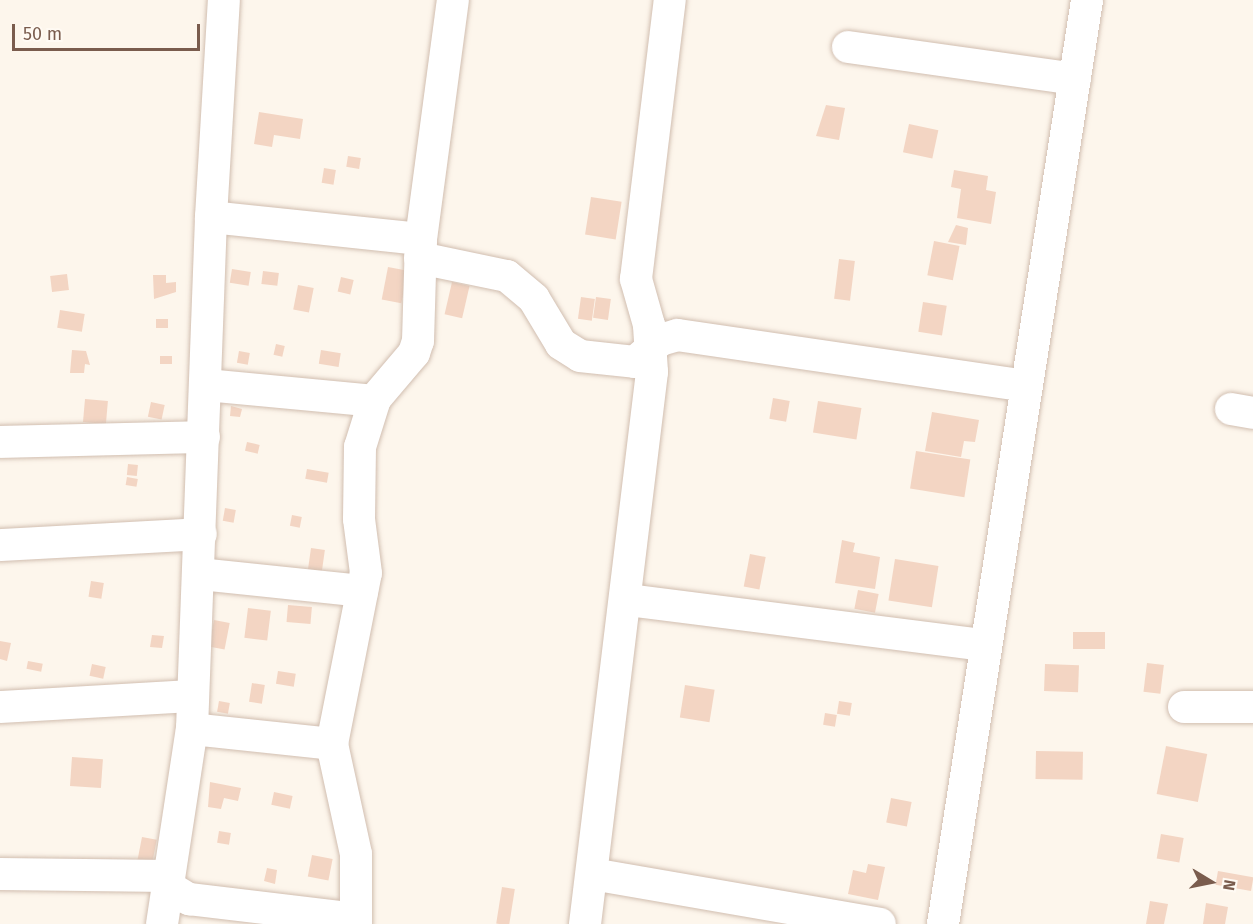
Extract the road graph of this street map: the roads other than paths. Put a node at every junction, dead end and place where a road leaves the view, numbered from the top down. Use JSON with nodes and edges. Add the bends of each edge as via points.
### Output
{"nodes":[{"id":1,"x":224,"y":0,"type":"edge"},
{"id":2,"x":453,"y":0,"type":"edge"},
{"id":3,"x":670,"y":0,"type":"edge"},
{"id":4,"x":1087,"y":0,"type":"edge"},
{"id":5,"x":848,"y":47,"type":"dead end"},
{"id":6,"x":1075,"y":79,"type":"junction"},
{"id":7,"x":211,"y":217,"type":"junction"},
{"id":8,"x":420,"y":249,"type":"junction"},
{"id":9,"x":652,"y":348,"type":"junction"},
{"id":10,"x":206,"y":385,"type":"junction"},
{"id":11,"x":1026,"y":386,"type":"junction"},
{"id":12,"x":374,"y":401,"type":"junction"},
{"id":13,"x":204,"y":437,"type":"junction"},
{"id":14,"x":0,"y":442,"type":"edge"},
{"id":15,"x":201,"y":534,"type":"junction"},
{"id":16,"x":0,"y":545,"type":"edge"},
{"id":17,"x":200,"y":574,"type":"junction"},
{"id":18,"x":362,"y":591,"type":"junction"},
{"id":19,"x":627,"y":600,"type":"junction"},
{"id":20,"x":985,"y":645,"type":"junction"},
{"id":21,"x":193,"y":696,"type":"junction"},
{"id":22,"x":0,"y":707,"type":"edge"},
{"id":23,"x":1184,"y":707,"type":"dead end"},
{"id":24,"x":1253,"y":707,"type":"edge"},
{"id":25,"x":192,"y":729,"type":"junction"},
{"id":26,"x":332,"y":744,"type":"junction"},
{"id":27,"x":0,"y":874,"type":"edge"},
{"id":28,"x":592,"y":874,"type":"junction"},
{"id":29,"x":167,"y":881,"type":"junction"},
{"id":30,"x":246,"y":915,"type":"edge"},
{"id":31,"x":356,"y":921,"type":"edge"},
{"id":32,"x":162,"y":924,"type":"edge"},
{"id":33,"x":585,"y":924,"type":"edge"},
{"id":34,"x":880,"y":924,"type":"edge"},
{"id":35,"x":943,"y":924,"type":"edge"}],
"edges":[{"from":1,"to":7,"type":"street"},
{"from":2,"to":8,"type":"street"},
{"from":3,"to":9,"type":"street","via":[[636,279]]},
{"from":4,"to":6,"type":"street"},
{"from":5,"to":6,"type":"street"},
{"from":6,"to":11,"type":"street"},
{"from":7,"to":8,"type":"street"},
{"from":7,"to":10,"type":"street"},
{"from":8,"to":9,"type":"street","via":[[507,276],[534,299],[561,344],[572,354],[627,363]]},
{"from":8,"to":12,"type":"street","via":[[414,353]]},
{"from":9,"to":11,"type":"street","via":[[668,336],[687,336]]},
{"from":9,"to":19,"type":"street"},
{"from":10,"to":12,"type":"street"},
{"from":10,"to":13,"type":"street"},
{"from":11,"to":20,"type":"street"},
{"from":12,"to":18,"type":"street","via":[[360,447],[359,519],[366,557]]},
{"from":13,"to":14,"type":"street"},
{"from":13,"to":15,"type":"street"},
{"from":15,"to":16,"type":"street"},
{"from":15,"to":17,"type":"street"},
{"from":17,"to":18,"type":"street"},
{"from":17,"to":21,"type":"street"},
{"from":18,"to":26,"type":"street"},
{"from":19,"to":20,"type":"street"},
{"from":19,"to":28,"type":"street"},
{"from":20,"to":35,"type":"street"},
{"from":21,"to":22,"type":"street"},
{"from":21,"to":25,"type":"street"},
{"from":23,"to":24,"type":"street"},
{"from":25,"to":26,"type":"street"},
{"from":25,"to":29,"type":"street"},
{"from":26,"to":31,"type":"street","via":[[356,854]]},
{"from":27,"to":29,"type":"street"},
{"from":28,"to":33,"type":"street"},
{"from":28,"to":34,"type":"street"},
{"from":29,"to":30,"type":"street","via":[[189,899]]},
{"from":29,"to":32,"type":"street"},
{"from":30,"to":31,"type":"street"}]}
